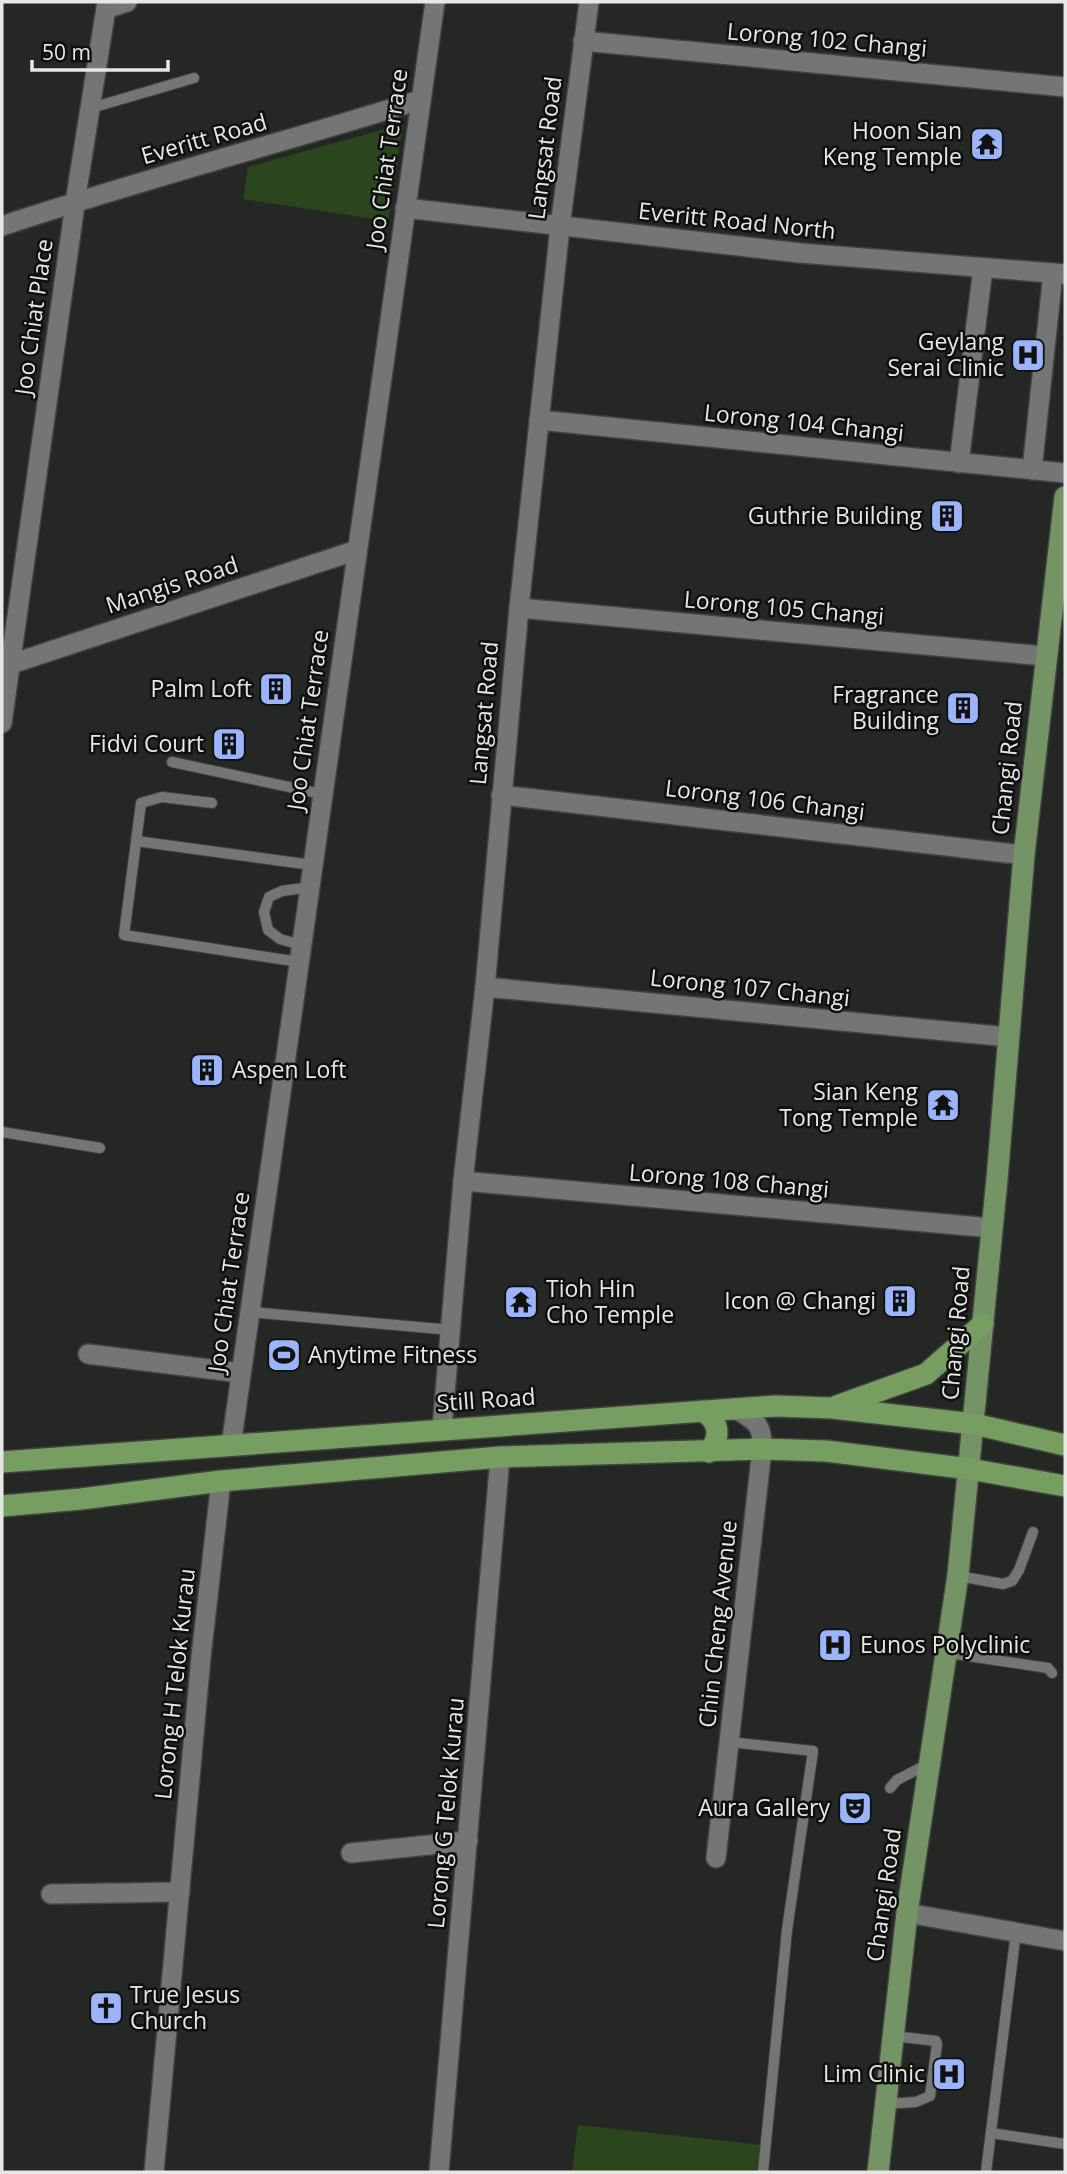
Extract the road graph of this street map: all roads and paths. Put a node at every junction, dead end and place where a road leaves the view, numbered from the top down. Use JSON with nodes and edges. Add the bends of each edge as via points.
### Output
{"nodes":[{"id":1,"x":127,"y":2,"type":"edge"},
{"id":2,"x":435,"y":2,"type":"edge"},
{"id":3,"x":589,"y":2,"type":"edge"},
{"id":4,"x":107,"y":5,"type":"edge"},
{"id":5,"x":583,"y":41,"type":"junction"},
{"id":6,"x":194,"y":78,"type":"dead end"},
{"id":7,"x":1065,"y":87,"type":"edge"},
{"id":8,"x":420,"y":100,"type":"junction"},
{"id":9,"x":91,"y":108,"type":"junction"},
{"id":10,"x":75,"y":202,"type":"junction"},
{"id":11,"x":405,"y":208,"type":"junction"},
{"id":12,"x":2,"y":226,"type":"edge"},
{"id":13,"x":560,"y":228,"type":"junction"},
{"id":14,"x":983,"y":268,"type":"junction"},
{"id":15,"x":1059,"y":274,"type":"edge"},
{"id":16,"x":539,"y":420,"type":"junction"},
{"id":17,"x":959,"y":463,"type":"junction"},
{"id":18,"x":1032,"y":470,"type":"junction"},
{"id":19,"x":1065,"y":473,"type":"edge"},
{"id":20,"x":1065,"y":497,"type":"edge"},
{"id":21,"x":357,"y":550,"type":"junction"},
{"id":22,"x":519,"y":608,"type":"junction"},
{"id":23,"x":1045,"y":656,"type":"junction"},
{"id":24,"x":6,"y":665,"type":"edge"},
{"id":25,"x":2,"y":723,"type":"edge"},
{"id":26,"x":173,"y":762,"type":"dead end"},
{"id":27,"x":322,"y":794,"type":"junction"},
{"id":28,"x":501,"y":795,"type":"junction"},
{"id":29,"x":212,"y":803,"type":"dead end"},
{"id":30,"x":136,"y":841,"type":"junction"},
{"id":31,"x":1024,"y":855,"type":"junction"},
{"id":32,"x":312,"y":865,"type":"junction"},
{"id":33,"x":310,"y":887,"type":"junction"},
{"id":34,"x":300,"y":953,"type":"junction"},
{"id":35,"x":485,"y":987,"type":"junction"},
{"id":36,"x":1009,"y":1037,"type":"junction"},
{"id":37,"x":2,"y":1132,"type":"edge"},
{"id":38,"x":100,"y":1148,"type":"dead end"},
{"id":39,"x":463,"y":1181,"type":"junction"},
{"id":40,"x":992,"y":1228,"type":"junction"},
{"id":41,"x":250,"y":1312,"type":"junction"},
{"id":42,"x":983,"y":1324,"type":"junction"},
{"id":43,"x":451,"y":1330,"type":"junction"},
{"id":44,"x":88,"y":1354,"type":"dead end"},
{"id":45,"x":241,"y":1373,"type":"junction"},
{"id":46,"x":734,"y":1408,"type":"junction"},
{"id":47,"x":832,"y":1408,"type":"junction"},
{"id":48,"x":703,"y":1411,"type":"junction"},
{"id":49,"x":974,"y":1424,"type":"junction"},
{"id":50,"x":442,"y":1429,"type":"junction"},
{"id":51,"x":1065,"y":1445,"type":"edge"},
{"id":52,"x":231,"y":1446,"type":"junction"},
{"id":53,"x":762,"y":1450,"type":"junction"},
{"id":54,"x":709,"y":1452,"type":"junction"},
{"id":55,"x":500,"y":1457,"type":"junction"},
{"id":56,"x":2,"y":1462,"type":"edge"},
{"id":57,"x":970,"y":1469,"type":"junction"},
{"id":58,"x":221,"y":1481,"type":"junction"},
{"id":59,"x":1065,"y":1486,"type":"edge"},
{"id":60,"x":2,"y":1506,"type":"edge"},
{"id":61,"x":1033,"y":1532,"type":"dead end"},
{"id":62,"x":958,"y":1576,"type":"junction"},
{"id":63,"x":948,"y":1653,"type":"junction"},
{"id":64,"x":1052,"y":1674,"type":"dead end"},
{"id":65,"x":730,"y":1742,"type":"junction"},
{"id":66,"x":929,"y":1763,"type":"junction"},
{"id":67,"x":890,"y":1788,"type":"dead end"},
{"id":68,"x":468,"y":1841,"type":"junction"},
{"id":69,"x":351,"y":1853,"type":"dead end"},
{"id":70,"x":716,"y":1858,"type":"dead end"},
{"id":71,"x":180,"y":1892,"type":"junction"},
{"id":72,"x":51,"y":1894,"type":"dead end"},
{"id":73,"x":907,"y":1913,"type":"junction"},
{"id":74,"x":1016,"y":1932,"type":"junction"},
{"id":75,"x":1065,"y":1941,"type":"edge"},
{"id":76,"x":893,"y":2036,"type":"junction"},
{"id":77,"x":886,"y":2104,"type":"junction"},
{"id":78,"x":991,"y":2133,"type":"junction"},
{"id":79,"x":1065,"y":2144,"type":"edge"},
{"id":80,"x":154,"y":2172,"type":"edge"},
{"id":81,"x":439,"y":2172,"type":"edge"},
{"id":82,"x":763,"y":2172,"type":"edge"},
{"id":83,"x":878,"y":2172,"type":"edge"},
{"id":84,"x":986,"y":2172,"type":"edge"}],
"edges":[{"from":1,"to":4,"type":"street"},
{"from":2,"to":8,"type":"street","name":"Joo Chiat Terrace"},
{"from":3,"to":5,"type":"street","name":"Langsat Road"},
{"from":4,"to":9,"type":"street","name":"Joo Chiat Place"},
{"from":5,"to":7,"type":"street","name":"Lorong 102 Changi"},
{"from":5,"to":13,"type":"street","name":"Langsat Road"},
{"from":6,"to":9,"type":"lane"},
{"from":8,"to":10,"type":"street","name":"Everitt Road"},
{"from":8,"to":11,"type":"street","name":"Joo Chiat Terrace"},
{"from":9,"to":10,"type":"street","name":"Joo Chiat Place"},
{"from":10,"to":12,"type":"street","name":"Everitt Road"},
{"from":10,"to":24,"type":"street","name":"Joo Chiat Place"},
{"from":11,"to":13,"type":"street","name":"Everitt Road North"},
{"from":11,"to":21,"type":"street","name":"Joo Chiat Terrace"},
{"from":13,"to":14,"type":"street","name":"Everitt Road North"},
{"from":13,"to":16,"type":"street","name":"Langsat Road"},
{"from":14,"to":15,"type":"street","name":"Everitt Road North"},
{"from":14,"to":17,"type":"street"},
{"from":15,"to":18,"type":"street"},
{"from":16,"to":17,"type":"street","name":"Lorong 104 Changi"},
{"from":16,"to":22,"type":"street","name":"Langsat Road"},
{"from":17,"to":18,"type":"street","name":"Lorong 104 Changi"},
{"from":18,"to":19,"type":"street","name":"Lorong 104 Changi"},
{"from":20,"to":23,"type":"main road","name":"Changi Road"},
{"from":21,"to":24,"type":"street","name":"Mangis Road"},
{"from":21,"to":27,"type":"street","name":"Joo Chiat Terrace"},
{"from":22,"to":23,"type":"street","name":"Lorong 105 Changi"},
{"from":22,"to":28,"type":"street","name":"Langsat Road"},
{"from":23,"to":31,"type":"main road","name":"Changi Road"},
{"from":24,"to":25,"type":"street","name":"Joo Chiat Place"},
{"from":26,"to":27,"type":"lane"},
{"from":27,"to":32,"type":"street","name":"Joo Chiat Terrace"},
{"from":28,"to":31,"type":"street","name":"Lorong 106 Changi"},
{"from":28,"to":35,"type":"street","name":"Langsat Road"},
{"from":29,"to":30,"type":"lane","via":[[162,797],[141,803]]},
{"from":30,"to":32,"type":"lane"},
{"from":30,"to":34,"type":"lane","via":[[124,935]]},
{"from":31,"to":36,"type":"main road","name":"Changi Road"},
{"from":32,"to":33,"type":"street","name":"Joo Chiat Terrace"},
{"from":33,"to":34,"type":"street","name":"Joo Chiat Terrace"},
{"from":33,"to":34,"type":"lane","via":[[269,897],[264,912],[268,930]]},
{"from":34,"to":41,"type":"street","name":"Joo Chiat Terrace"},
{"from":35,"to":36,"type":"street","name":"Lorong 107 Changi"},
{"from":35,"to":39,"type":"street","name":"Langsat Road"},
{"from":36,"to":40,"type":"main road","name":"Changi Road"},
{"from":37,"to":38,"type":"lane"},
{"from":39,"to":40,"type":"street","name":"Lorong 108 Changi"},
{"from":39,"to":43,"type":"street","name":"Langsat Road"},
{"from":40,"to":42,"type":"main road","name":"Changi Road"},
{"from":41,"to":43,"type":"lane"},
{"from":41,"to":45,"type":"street","name":"Joo Chiat Terrace"},
{"from":42,"to":47,"type":"highway","via":[[926,1374]]},
{"from":42,"to":49,"type":"main road","name":"Changi Road"},
{"from":43,"to":50,"type":"street","name":"Langsat Road"},
{"from":44,"to":45,"type":"street"},
{"from":45,"to":52,"type":"street","name":"Joo Chiat Terrace"},
{"from":46,"to":47,"type":"highway","name":"Still Road"},
{"from":46,"to":48,"type":"highway","name":"Still Road"},
{"from":46,"to":53,"type":"street","name":"Chin Cheng Avenue","via":[[756,1422]]},
{"from":47,"to":49,"type":"highway","name":"Still Road"},
{"from":48,"to":50,"type":"highway","name":"Still Road"},
{"from":48,"to":54,"type":"highway","via":[[712,1417],[718,1433]]},
{"from":49,"to":51,"type":"highway","name":"Still Road"},
{"from":49,"to":57,"type":"main road","name":"Changi Road"},
{"from":50,"to":52,"type":"highway","name":"Still Road"},
{"from":52,"to":56,"type":"highway","name":"Still Road"},
{"from":53,"to":54,"type":"highway"},
{"from":53,"to":57,"type":"highway","via":[[826,1451]]},
{"from":53,"to":65,"type":"street","name":"Chin Cheng Avenue"},
{"from":54,"to":55,"type":"highway"},
{"from":55,"to":58,"type":"highway"},
{"from":55,"to":68,"type":"street","name":"Lorong G Telok Kurau"},
{"from":57,"to":59,"type":"highway"},
{"from":57,"to":62,"type":"main road","name":"Changi Road"},
{"from":58,"to":60,"type":"highway"},
{"from":58,"to":71,"type":"street","name":"Lorong H Telok Kurau"},
{"from":61,"to":62,"type":"lane","via":[[1012,1581],[1003,1584]]},
{"from":62,"to":63,"type":"main road","name":"Changi Road"},
{"from":63,"to":64,"type":"lane","via":[[1048,1668]]},
{"from":63,"to":66,"type":"main road","name":"Changi Road"},
{"from":65,"to":70,"type":"street","name":"Chin Cheng Avenue"},
{"from":65,"to":82,"type":"lane","via":[[813,1751],[787,1930]]},
{"from":66,"to":67,"type":"lane"},
{"from":66,"to":73,"type":"main road","name":"Changi Road"},
{"from":68,"to":69,"type":"street"},
{"from":68,"to":81,"type":"street","name":"Lorong G Telok Kurau"},
{"from":71,"to":72,"type":"street"},
{"from":71,"to":80,"type":"street","name":"Lorong H Telok Kurau"},
{"from":73,"to":74,"type":"street"},
{"from":73,"to":76,"type":"main road","name":"Changi Road"},
{"from":74,"to":75,"type":"street"},
{"from":74,"to":78,"type":"lane"},
{"from":76,"to":77,"type":"main road","name":"Changi Road"},
{"from":76,"to":77,"type":"lane","via":[[937,2044],[930,2096]]},
{"from":77,"to":83,"type":"main road","name":"Changi Road"},
{"from":78,"to":79,"type":"lane"},
{"from":78,"to":84,"type":"lane"}]}
